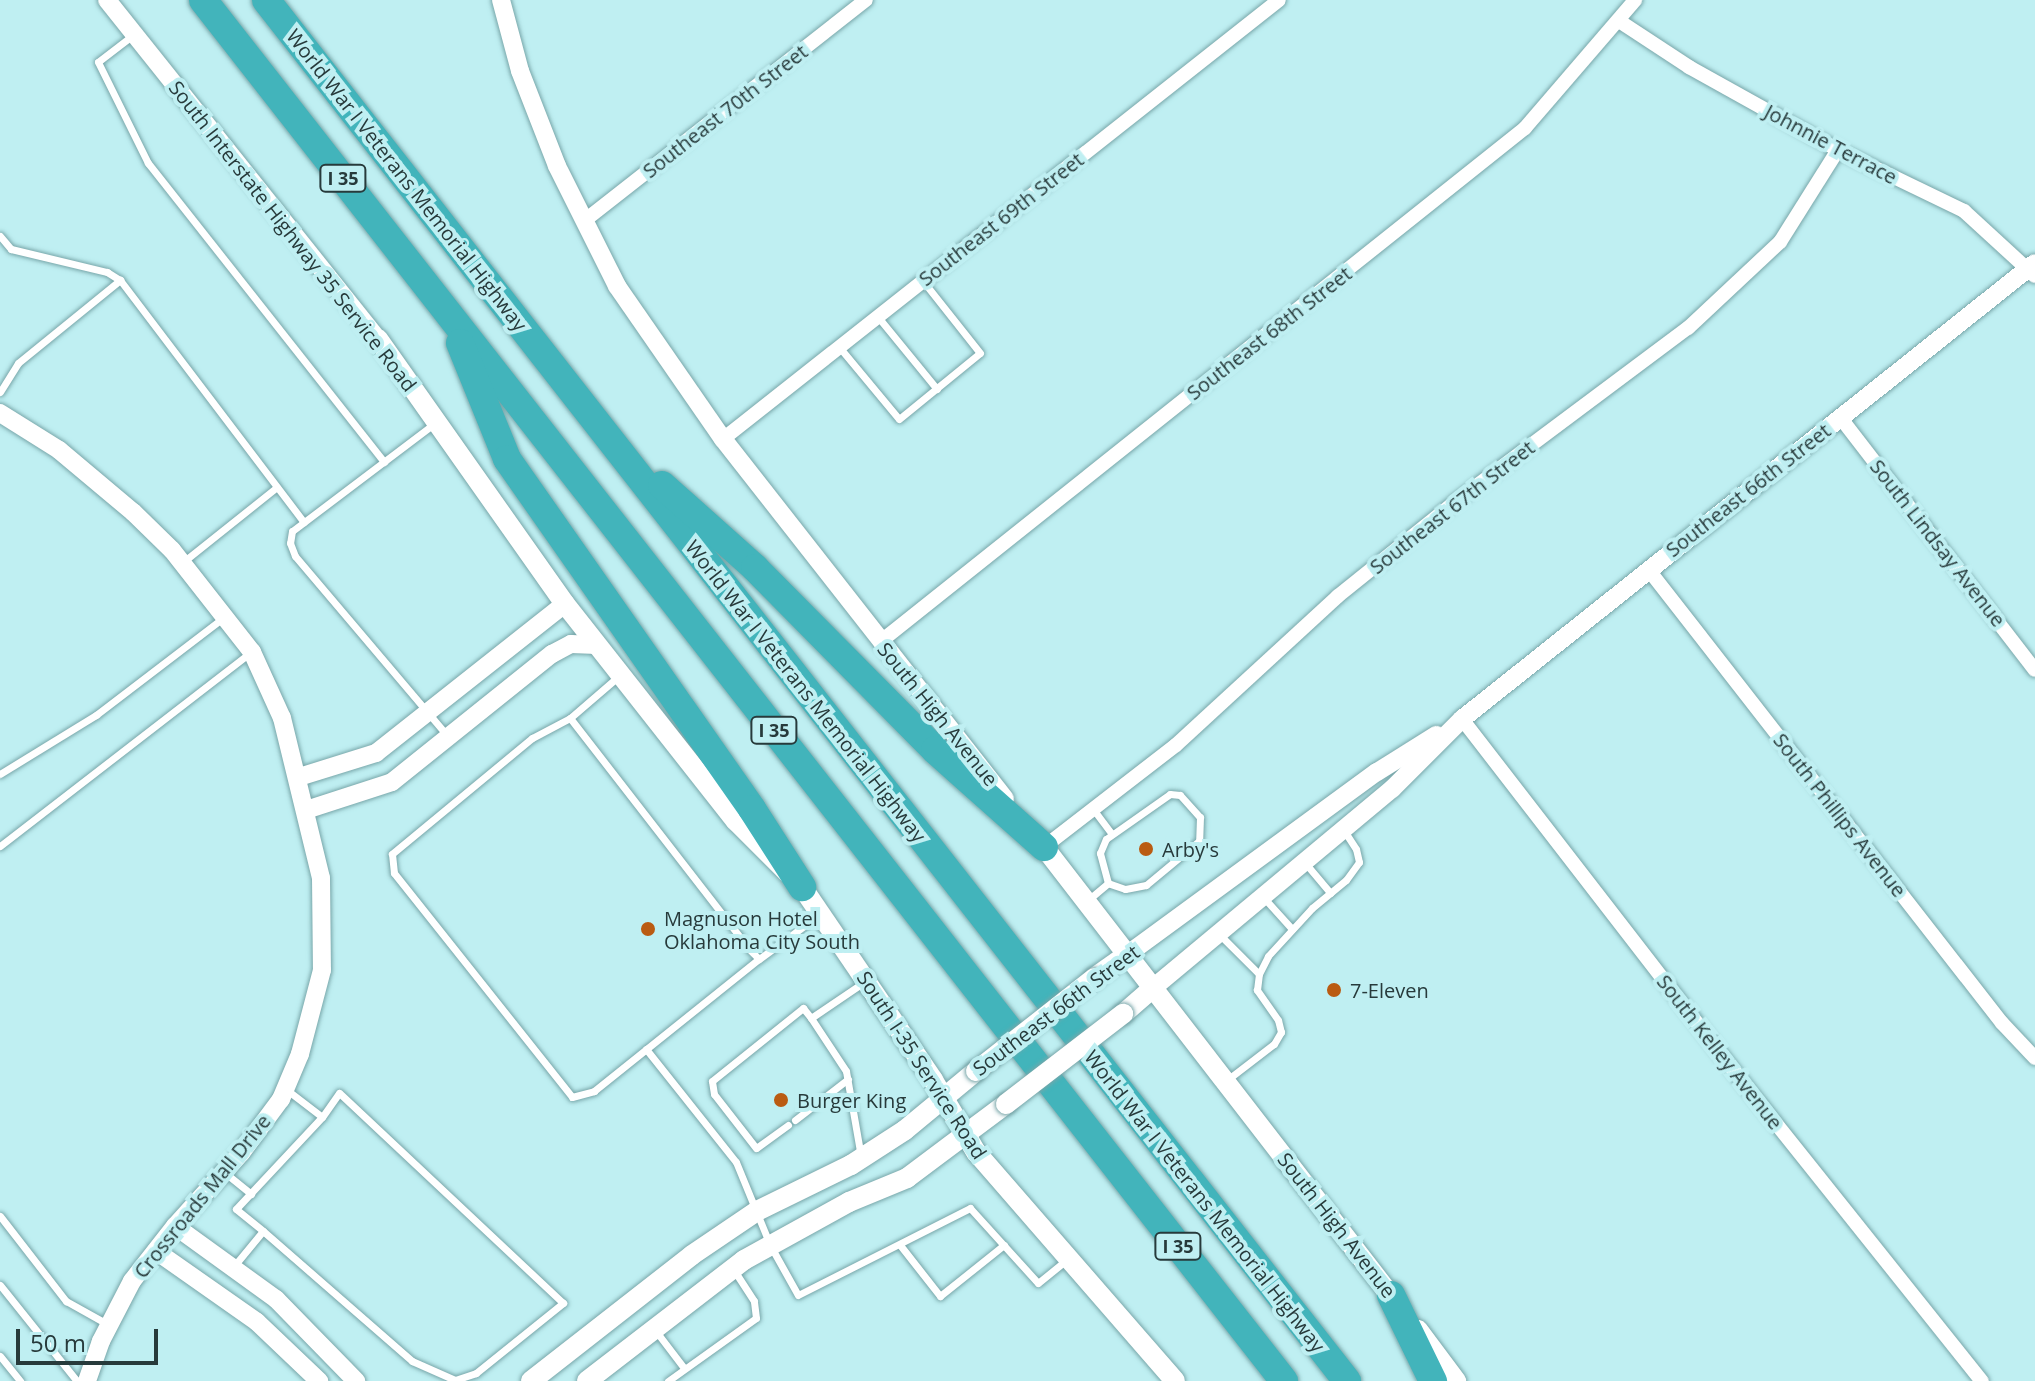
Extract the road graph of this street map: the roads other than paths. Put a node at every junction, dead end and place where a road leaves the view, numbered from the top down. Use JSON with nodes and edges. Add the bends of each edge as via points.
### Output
{"nodes":[{"id":1,"x":107,"y":0,"type":"edge"},
{"id":2,"x":188,"y":0,"type":"edge"},
{"id":3,"x":203,"y":0,"type":"edge"},
{"id":4,"x":266,"y":0,"type":"edge"},
{"id":5,"x":284,"y":0,"type":"edge"},
{"id":6,"x":501,"y":0,"type":"edge"},
{"id":7,"x":866,"y":0,"type":"edge"},
{"id":8,"x":1279,"y":0,"type":"edge"},
{"id":9,"x":1635,"y":0,"type":"edge"},
{"id":10,"x":1619,"y":21,"type":"junction"},
{"id":11,"x":134,"y":34,"type":"junction"},
{"id":12,"x":237,"y":43,"type":"junction"},
{"id":13,"x":332,"y":84,"type":"junction"},
{"id":14,"x":1838,"y":150,"type":"junction"},
{"id":15,"x":584,"y":221,"type":"junction"},
{"id":16,"x":1,"y":238,"type":"edge"},
{"id":17,"x":2033,"y":269,"type":"edge"},
{"id":18,"x":120,"y":280,"type":"junction"},
{"id":19,"x":923,"y":281,"type":"junction"},
{"id":20,"x":448,"y":312,"type":"junction"},
{"id":21,"x":878,"y":317,"type":"junction"},
{"id":22,"x":378,"y":339,"type":"joint"},
{"id":23,"x":839,"y":347,"type":"junction"},
{"id":24,"x":937,"y":389,"type":"junction"},
{"id":25,"x":0,"y":392,"type":"edge"},
{"id":26,"x":0,"y":413,"type":"edge"},
{"id":27,"x":1840,"y":417,"type":"junction"},
{"id":28,"x":436,"y":422,"type":"junction"},
{"id":29,"x":723,"y":439,"type":"junction"},
{"id":30,"x":611,"y":440,"type":"junction"},
{"id":31,"x":384,"y":462,"type":"junction"},
{"id":32,"x":475,"y":475,"type":"joint"},
{"id":33,"x":277,"y":487,"type":"junction"},
{"id":34,"x":304,"y":522,"type":"junction"},
{"id":35,"x":183,"y":562,"type":"junction"},
{"id":36,"x":1648,"y":569,"type":"junction"},
{"id":37,"x":565,"y":604,"type":"junction"},
{"id":38,"x":226,"y":616,"type":"junction"},
{"id":39,"x":880,"y":642,"type":"junction"},
{"id":40,"x":597,"y":645,"type":"junction"},
{"id":41,"x":252,"y":652,"type":"junction"},
{"id":42,"x":2035,"y":670,"type":"edge"},
{"id":43,"x":620,"y":674,"type":"junction"},
{"id":44,"x":430,"y":714,"type":"junction"},
{"id":45,"x":570,"y":718,"type":"junction"},
{"id":46,"x":1462,"y":719,"type":"junction"},
{"id":47,"x":449,"y":738,"type":"junction"},
{"id":48,"x":0,"y":774,"type":"edge"},
{"id":49,"x":299,"y":777,"type":"junction"},
{"id":50,"x":1093,"y":809,"type":"junction"},
{"id":51,"x":306,"y":810,"type":"junction"},
{"id":52,"x":1343,"y":830,"type":"junction"},
{"id":53,"x":1112,"y":834,"type":"junction"},
{"id":54,"x":0,"y":846,"type":"edge"},
{"id":55,"x":1044,"y":847,"type":"junction"},
{"id":56,"x":1305,"y":862,"type":"junction"},
{"id":57,"x":1108,"y":883,"type":"junction"},
{"id":58,"x":802,"y":887,"type":"junction"},
{"id":59,"x":1330,"y":893,"type":"junction"},
{"id":60,"x":1263,"y":897,"type":"junction"},
{"id":61,"x":1087,"y":902,"type":"junction"},
{"id":62,"x":820,"y":914,"type":"junction"},
{"id":63,"x":1292,"y":929,"type":"junction"},
{"id":64,"x":1219,"y":934,"type":"junction"},
{"id":65,"x":1128,"y":954,"type":"junction"},
{"id":66,"x":759,"y":959,"type":"junction"},
{"id":67,"x":1259,"y":974,"type":"junction"},
{"id":68,"x":866,"y":981,"type":"junction"},
{"id":69,"x":1153,"y":988,"type":"junction"},
{"id":70,"x":811,"y":1018,"type":"junction"},
{"id":71,"x":646,"y":1049,"type":"junction"},
{"id":72,"x":2035,"y":1058,"type":"edge"},
{"id":73,"x":848,"y":1079,"type":"junction"},
{"id":74,"x":1225,"y":1082,"type":"junction"},
{"id":75,"x":285,"y":1089,"type":"junction"},
{"id":76,"x":943,"y":1096,"type":"junction"},
{"id":77,"x":322,"y":1117,"type":"junction"},
{"id":78,"x":966,"y":1136,"type":"junction"},
{"id":79,"x":861,"y":1158,"type":"junction"},
{"id":80,"x":224,"y":1172,"type":"junction"},
{"id":81,"x":251,"y":1194,"type":"junction"},
{"id":82,"x":757,"y":1211,"type":"junction"},
{"id":83,"x":0,"y":1216,"type":"edge"},
{"id":84,"x":175,"y":1226,"type":"junction"},
{"id":85,"x":263,"y":1231,"type":"junction"},
{"id":86,"x":770,"y":1245,"type":"junction"},
{"id":87,"x":900,"y":1245,"type":"junction"},
{"id":88,"x":1004,"y":1245,"type":"junction"},
{"id":89,"x":156,"y":1251,"type":"junction"},
{"id":90,"x":1069,"y":1257,"type":"junction"},
{"id":91,"x":233,"y":1268,"type":"junction"},
{"id":92,"x":733,"y":1268,"type":"junction"},
{"id":93,"x":0,"y":1285,"type":"edge"},
{"id":94,"x":1391,"y":1295,"type":"junction"},
{"id":95,"x":109,"y":1325,"type":"junction"},
{"id":96,"x":654,"y":1329,"type":"junction"},
{"id":97,"x":0,"y":1356,"type":"edge"},
{"id":98,"x":684,"y":1368,"type":"junction"},
{"id":99,"x":20,"y":1381,"type":"edge"},
{"id":100,"x":77,"y":1381,"type":"edge"},
{"id":101,"x":87,"y":1381,"type":"edge"},
{"id":102,"x":319,"y":1381,"type":"edge"},
{"id":103,"x":356,"y":1381,"type":"edge"},
{"id":104,"x":531,"y":1381,"type":"edge"},
{"id":105,"x":587,"y":1381,"type":"edge"},
{"id":106,"x":668,"y":1381,"type":"edge"},
{"id":107,"x":1175,"y":1381,"type":"edge"},
{"id":108,"x":1284,"y":1381,"type":"edge"},
{"id":109,"x":1347,"y":1381,"type":"edge"},
{"id":110,"x":1433,"y":1381,"type":"edge"},
{"id":111,"x":1456,"y":1381,"type":"edge"},
{"id":112,"x":1982,"y":1381,"type":"edge"}],
"edges":[{"from":1,"to":11,"type":"street","name":"South Interstate Highway 35 Service Road"},
{"from":2,"to":12,"type":"highway"},
{"from":3,"to":12,"type":"highway","number":"I 35"},
{"from":4,"to":13,"type":"highway","name":"World War I Veterans Memorial Highway","number":"I 35"},
{"from":5,"to":13,"type":"highway"},
{"from":6,"to":15,"type":"street","name":"South High Avenue","via":[[520,71]]},
{"from":7,"to":15,"type":"street","name":"Southeast 70th Street"},
{"from":8,"to":19,"type":"street","name":"Southeast 69th Street"},
{"from":9,"to":10,"type":"street","name":"Southeast 68th Street"},
{"from":10,"to":14,"type":"street","name":"Johnnie Terrace","via":[[1689,67]]},
{"from":10,"to":39,"type":"street","name":"Southeast 68th Street","via":[[1525,128]]},
{"from":11,"to":22,"type":"street","name":"South Interstate Highway 35 Service Road"},
{"from":11,"to":31,"type":"lane","via":[[98,62],[148,163]]},
{"from":12,"to":20,"type":"highway","number":"I 35"},
{"from":13,"to":30,"type":"highway","name":"World War I Veterans Memorial Highway","number":"I 35"},
{"from":14,"to":17,"type":"street","name":"Johnnie Terrace","via":[[1964,211]]},
{"from":14,"to":50,"type":"street","name":"Southeast 67th Street","via":[[1780,242],[1688,328],[1338,596],[1176,745]]},
{"from":15,"to":29,"type":"street","name":"South High Avenue","via":[[617,286]]},
{"from":16,"to":18,"type":"lane","via":[[11,249],[107,272]]},
{"from":17,"to":27,"type":"street","name":"Southeast 66th Street"},
{"from":18,"to":25,"type":"lane","via":[[18,363]]},
{"from":18,"to":33,"type":"lane"},
{"from":19,"to":21,"type":"street","name":"Southeast 69th Street"},
{"from":19,"to":24,"type":"lane","via":[[980,353]]},
{"from":20,"to":58,"type":"highway","via":[[507,459]]},
{"from":20,"to":108,"type":"highway","number":"I 35"},
{"from":21,"to":23,"type":"street","name":"Southeast 69th Street"},
{"from":21,"to":24,"type":"lane"},
{"from":22,"to":28,"type":"main road","name":"South Interstate Highway 35 Service Road"},
{"from":23,"to":24,"type":"lane","via":[[899,419]]},
{"from":23,"to":29,"type":"street","name":"Southeast 69th Street"},
{"from":26,"to":35,"type":"street","name":"Crossroads Mall Drive","via":[[98,480]]},
{"from":27,"to":36,"type":"street","name":"Southeast 66th Street"},
{"from":27,"to":42,"type":"street","name":"South Lindsay Avenue"},
{"from":28,"to":31,"type":"lane"},
{"from":28,"to":32,"type":"main road","name":"South Interstate Highway 35 Service Road"},
{"from":29,"to":39,"type":"street","name":"South High Avenue"},
{"from":30,"to":55,"type":"highway","via":[[755,568],[935,750]]},
{"from":30,"to":109,"type":"highway","name":"World War I Veterans Memorial Highway","number":"I 35"},
{"from":31,"to":34,"type":"lane"},
{"from":32,"to":37,"type":"main road","name":"South I-35 Service Road"},
{"from":33,"to":34,"type":"lane"},
{"from":33,"to":35,"type":"lane"},
{"from":34,"to":44,"type":"lane","via":[[292,531],[295,556]]},
{"from":35,"to":38,"type":"street","name":"Crossroads Mall Drive"},
{"from":36,"to":46,"type":"street","name":"Southeast 66th Street"},
{"from":36,"to":72,"type":"street","name":"South Phillips Avenue","via":[[2002,1023]]},
{"from":37,"to":40,"type":"main road","name":"South I-35 Service Road"},
{"from":37,"to":44,"type":"street"},
{"from":38,"to":41,"type":"street","name":"Crossroads Mall Drive"},
{"from":38,"to":48,"type":"lane","via":[[96,715]]},
{"from":39,"to":55,"type":"street","name":"South High Avenue"},
{"from":40,"to":43,"type":"main road","name":"South I-35 Service Road"},
{"from":40,"to":47,"type":"street","via":[[571,644],[552,654]]},
{"from":41,"to":49,"type":"street","name":"Crossroads Mall Drive","via":[[282,718]]},
{"from":41,"to":54,"type":"lane"},
{"from":43,"to":45,"type":"lane"},
{"from":43,"to":58,"type":"main road","name":"South I-35 Service Road","via":[[736,821]]},
{"from":44,"to":47,"type":"lane"},
{"from":44,"to":49,"type":"street","via":[[376,753]]},
{"from":45,"to":66,"type":"lane"},
{"from":45,"to":71,"type":"lane","via":[[532,738],[392,854],[394,873],[572,1097],[594,1091]]},
{"from":46,"to":52,"type":"street","name":"Southeast 66th Street"},
{"from":46,"to":65,"type":"street","name":"Southeast 66th Street","via":[[1377,772]]},
{"from":46,"to":112,"type":"street","name":"South Kelley Avenue"},
{"from":47,"to":51,"type":"street","via":[[392,782]]},
{"from":49,"to":51,"type":"street","name":"Crossroads Mall Drive"},
{"from":50,"to":53,"type":"lane"},
{"from":50,"to":55,"type":"street","name":"Southeast 67th Street"},
{"from":51,"to":75,"type":"street","name":"Crossroads Mall Drive","via":[[321,878],[322,970]]},
{"from":52,"to":56,"type":"street","name":"Southeast 66th Street"},
{"from":52,"to":59,"type":"lane","via":[[1359,862]]},
{"from":53,"to":57,"type":"lane","via":[[1100,853]]},
{"from":53,"to":57,"type":"lane","via":[[1170,794],[1180,795],[1200,817],[1202,831],[1199,841],[1146,885],[1125,889]]},
{"from":55,"to":61,"type":"main road","name":"South High Avenue"},
{"from":56,"to":59,"type":"lane"},
{"from":56,"to":60,"type":"street","name":"Southeast 66th Street"},
{"from":57,"to":61,"type":"lane"},
{"from":58,"to":62,"type":"main road","name":"South I-35 Service Road"},
{"from":59,"to":63,"type":"lane"},
{"from":60,"to":63,"type":"lane"},
{"from":60,"to":64,"type":"street","name":"Southeast 66th Street"},
{"from":61,"to":65,"type":"main road","name":"South High Avenue"},
{"from":62,"to":66,"type":"lane"},
{"from":62,"to":68,"type":"main road","name":"South I-35 Service Road"},
{"from":63,"to":67,"type":"lane"},
{"from":64,"to":67,"type":"lane"},
{"from":64,"to":69,"type":"street","name":"Southeast 66th Street"},
{"from":65,"to":69,"type":"main road","name":"South High Avenue"},
{"from":65,"to":76,"type":"main road","name":"Southeast 66th Street","bridge":true},
{"from":66,"to":71,"type":"lane"},
{"from":67,"to":74,"type":"lane","via":[[1257,990],[1281,1032],[1274,1044]]},
{"from":68,"to":70,"type":"lane"},
{"from":68,"to":76,"type":"main road","name":"South I-35 Service Road"},
{"from":69,"to":74,"type":"main road","name":"South High Avenue"},
{"from":69,"to":78,"type":"main road","name":"Southeast 66th Street","bridge":true},
{"from":70,"to":73,"type":"lane"},
{"from":70,"to":73,"type":"lane","via":[[803,1008],[715,1075],[714,1094],[756,1148]]},
{"from":71,"to":82,"type":"lane","via":[[736,1162]]},
{"from":73,"to":79,"type":"lane"},
{"from":74,"to":94,"type":"main road","name":"South High Avenue"},
{"from":75,"to":77,"type":"lane"},
{"from":75,"to":80,"type":"street","name":"Crossroads Mall Drive"},
{"from":76,"to":78,"type":"main road","name":"South I-35 Service Road"},
{"from":76,"to":79,"type":"main road","name":"Southeast 66th Street","via":[[905,1130]]},
{"from":77,"to":81,"type":"lane"},
{"from":77,"to":85,"type":"lane","via":[[339,1093],[563,1303],[476,1373],[455,1380],[412,1361]]},
{"from":78,"to":86,"type":"main road","name":"Southeast 66th Street","via":[[907,1178]]},
{"from":78,"to":90,"type":"main road","name":"South I-35 Service Road"},
{"from":79,"to":82,"type":"main road","name":"Southeast 66th Street"},
{"from":80,"to":81,"type":"lane"},
{"from":80,"to":84,"type":"street","name":"Crossroads Mall Drive"},
{"from":81,"to":85,"type":"lane","via":[[236,1209]]},
{"from":82,"to":86,"type":"lane"},
{"from":82,"to":104,"type":"main road","name":"Southeast 66th Street"},
{"from":83,"to":95,"type":"lane","via":[[66,1301]]},
{"from":84,"to":89,"type":"street","name":"Crossroads Mall Drive"},
{"from":84,"to":91,"type":"street"},
{"from":85,"to":91,"type":"lane"},
{"from":86,"to":87,"type":"lane","via":[[798,1295]]},
{"from":86,"to":92,"type":"main road","name":"Southeast 66th Street"},
{"from":87,"to":88,"type":"lane","via":[[970,1208]]},
{"from":87,"to":88,"type":"lane","via":[[940,1296]]},
{"from":88,"to":90,"type":"lane","via":[[1038,1283]]},
{"from":89,"to":95,"type":"street","name":"Crossroads Mall Drive","via":[[132,1281]]},
{"from":89,"to":102,"type":"street","via":[[257,1322]]},
{"from":90,"to":107,"type":"main road","name":"South I-35 Service Road"},
{"from":91,"to":103,"type":"street","via":[[276,1299]]},
{"from":92,"to":96,"type":"main road","name":"Southeast 66th Street"},
{"from":92,"to":98,"type":"lane","via":[[754,1301],[756,1318]]},
{"from":93,"to":100,"type":"lane"},
{"from":94,"to":110,"type":"highway"},
{"from":94,"to":111,"type":"main road","name":"South High Avenue"},
{"from":95,"to":101,"type":"street","name":"Crossroads Mall Drive"},
{"from":96,"to":98,"type":"lane"},
{"from":96,"to":105,"type":"main road","name":"Southeast 66th Street"},
{"from":97,"to":99,"type":"lane"},
{"from":98,"to":106,"type":"lane"}]}
